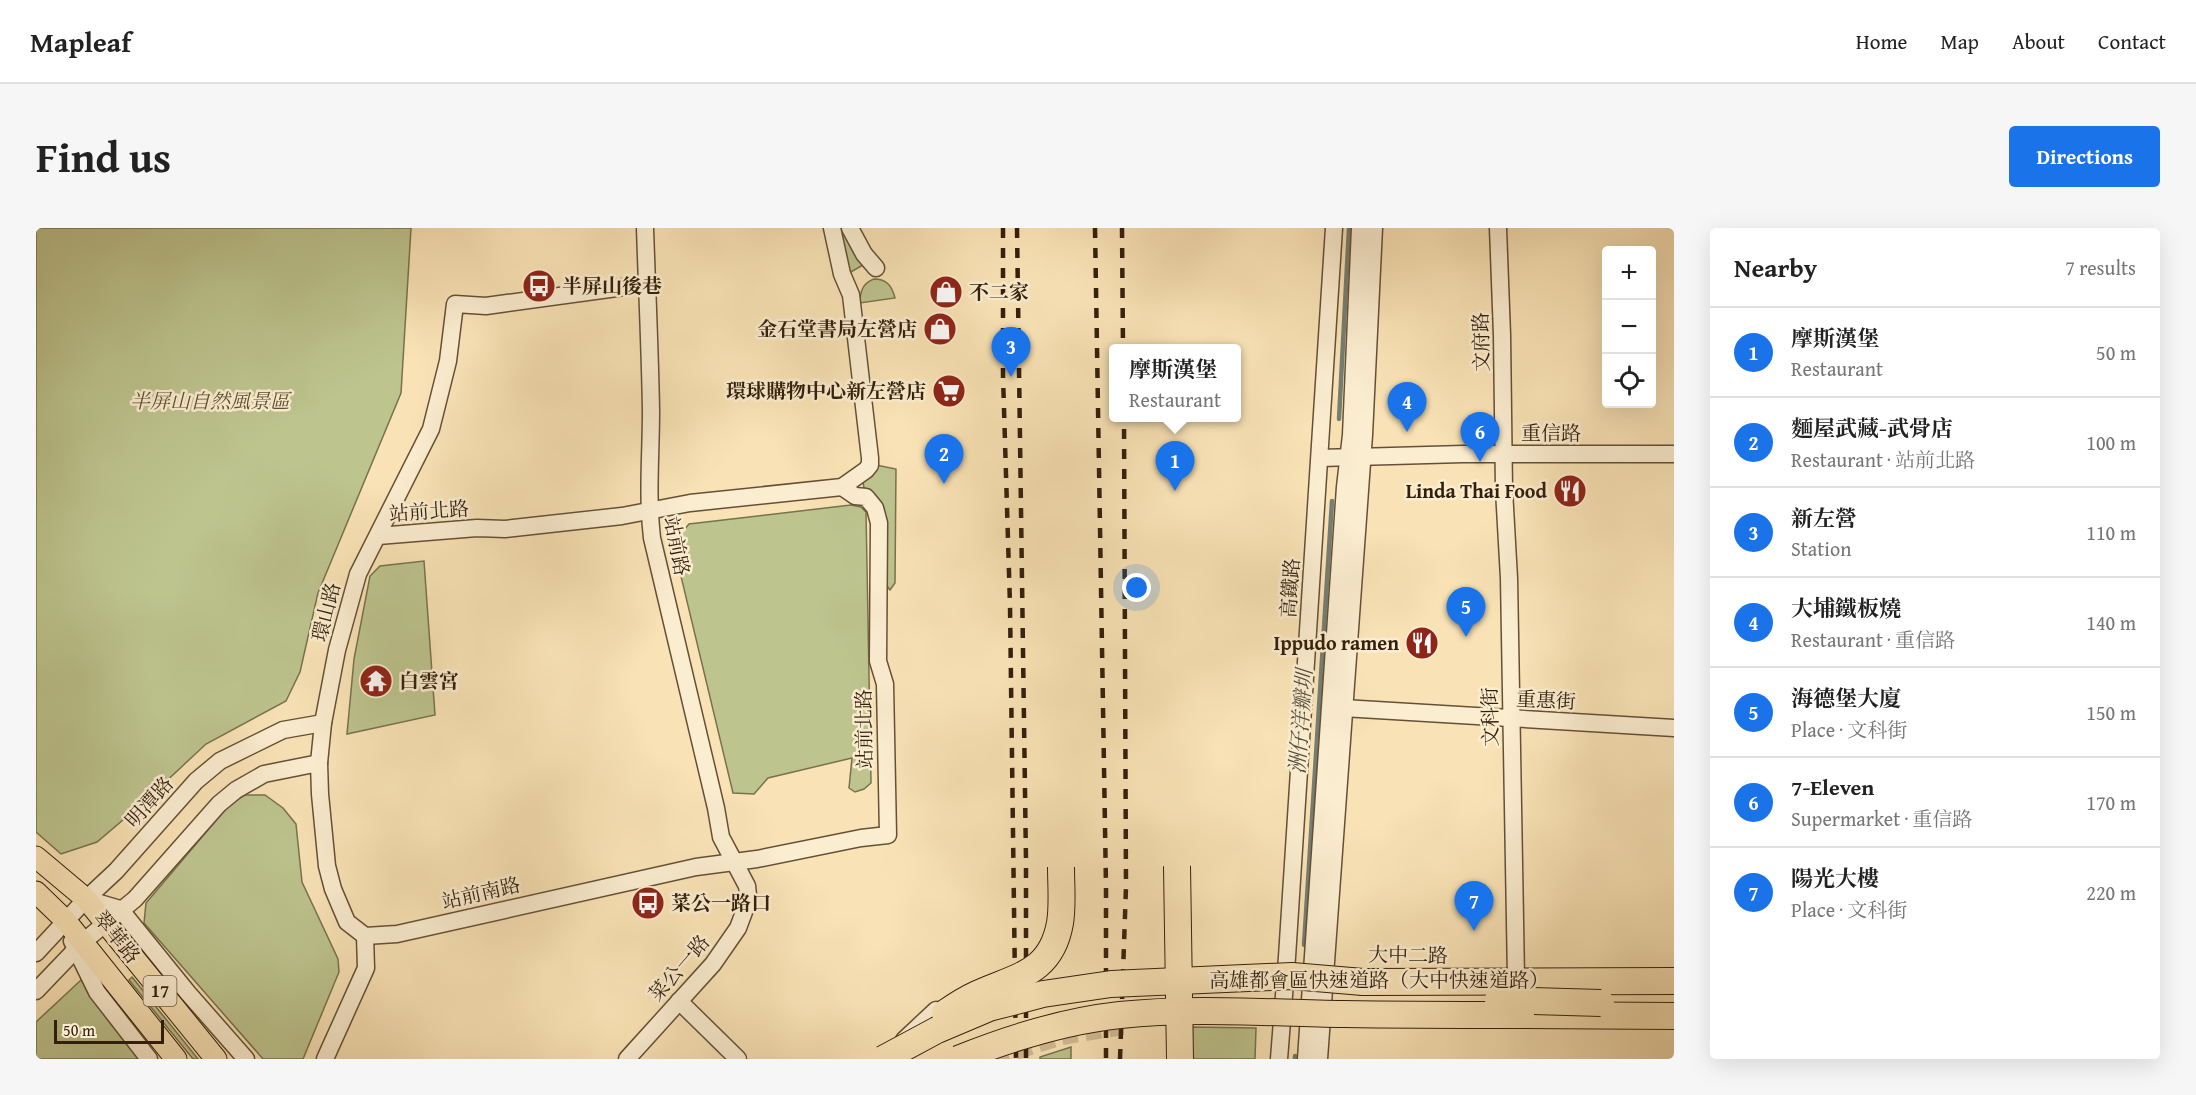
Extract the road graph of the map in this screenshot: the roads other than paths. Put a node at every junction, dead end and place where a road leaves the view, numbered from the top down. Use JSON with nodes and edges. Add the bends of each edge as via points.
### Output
{"nodes":[{"id":1,"x":645,"y":228,"type":"edge"},
{"id":2,"x":832,"y":228,"type":"edge"},
{"id":3,"x":850,"y":228,"type":"edge"},
{"id":4,"x":1334,"y":228,"type":"edge"},
{"id":5,"x":1360,"y":228,"type":"edge"},
{"id":6,"x":1374,"y":228,"type":"edge"},
{"id":7,"x":1498,"y":228,"type":"edge"},
{"id":8,"x":876,"y":268,"type":"dead end"},
{"id":9,"x":646,"y":285,"type":"junction"},
{"id":10,"x":1503,"y":454,"type":"junction"},
{"id":11,"x":1674,"y":454,"type":"edge"},
{"id":12,"x":1355,"y":457,"type":"junction"},
{"id":13,"x":1320,"y":458,"type":"junction"},
{"id":14,"x":842,"y":487,"type":"junction"},
{"id":15,"x":649,"y":511,"type":"junction"},
{"id":16,"x":378,"y":536,"type":"junction"},
{"id":17,"x":1343,"y":708,"type":"junction"},
{"id":18,"x":1511,"y":719,"type":"junction"},
{"id":19,"x":323,"y":723,"type":"junction"},
{"id":20,"x":1674,"y":728,"type":"edge"},
{"id":21,"x":319,"y":763,"type":"junction"},
{"id":22,"x":36,"y":857,"type":"edge"},
{"id":23,"x":734,"y":862,"type":"junction"},
{"id":24,"x":1061,"y":867,"type":"dead end"},
{"id":25,"x":36,"y":892,"type":"edge"},
{"id":26,"x":86,"y":899,"type":"junction"},
{"id":27,"x":113,"y":915,"type":"junction"},
{"id":28,"x":65,"y":920,"type":"junction"},
{"id":29,"x":365,"y":936,"type":"junction"},
{"id":30,"x":79,"y":946,"type":"junction"},
{"id":31,"x":36,"y":953,"type":"edge"},
{"id":32,"x":1286,"y":971,"type":"junction"},
{"id":33,"x":1319,"y":973,"type":"junction"},
{"id":34,"x":1516,"y":978,"type":"junction"},
{"id":35,"x":1674,"y":981,"type":"edge"},
{"id":36,"x":1363,"y":982,"type":"junction"},
{"id":37,"x":36,"y":991,"type":"edge"},
{"id":38,"x":679,"y":1001,"type":"junction"},
{"id":39,"x":1674,"y":1004,"type":"edge"},
{"id":40,"x":936,"y":1010,"type":"dead end"},
{"id":41,"x":1216,"y":1010,"type":"junction"},
{"id":42,"x":1674,"y":1016,"type":"edge"},
{"id":43,"x":1674,"y":1024,"type":"edge"},
{"id":44,"x":1282,"y":1026,"type":"junction"},
{"id":45,"x":1315,"y":1026,"type":"junction"},
{"id":46,"x":907,"y":1050,"type":"edge"},
{"id":47,"x":149,"y":1059,"type":"edge"},
{"id":48,"x":176,"y":1059,"type":"edge"},
{"id":49,"x":216,"y":1059,"type":"edge"},
{"id":50,"x":246,"y":1059,"type":"edge"},
{"id":51,"x":325,"y":1059,"type":"edge"},
{"id":52,"x":627,"y":1059,"type":"edge"},
{"id":53,"x":738,"y":1059,"type":"edge"},
{"id":54,"x":871,"y":1059,"type":"edge"},
{"id":55,"x":883,"y":1059,"type":"edge"},
{"id":56,"x":958,"y":1059,"type":"edge"},
{"id":57,"x":1165,"y":1059,"type":"edge"},
{"id":58,"x":1180,"y":1059,"type":"edge"},
{"id":59,"x":1279,"y":1059,"type":"edge"},
{"id":60,"x":1306,"y":1059,"type":"edge"},
{"id":61,"x":1319,"y":1059,"type":"edge"}],
"edges":[{"from":1,"to":9,"type":"street","name":"站前路"},
{"from":2,"to":14,"type":"street","name":"站前北路","via":[[851,295],[870,458],[866,470]]},
{"from":3,"to":8,"type":"street"},
{"from":4,"to":13,"type":"street","name":"高鐵路"},
{"from":5,"to":12,"type":"street"},
{"from":6,"to":12,"type":"street"},
{"from":7,"to":10,"type":"street","name":"文府路"},
{"from":9,"to":15,"type":"street","name":"站前路","via":[[651,400]]},
{"from":9,"to":16,"type":"street","name":"環山路","via":[[486,306],[455,304],[446,370],[431,429]]},
{"from":10,"to":11,"type":"street","name":"重信路"},
{"from":10,"to":12,"type":"street","name":"重信路"},
{"from":10,"to":18,"type":"street","name":"文科街"},
{"from":12,"to":13,"type":"street","name":"重信路"},
{"from":12,"to":17,"type":"street"},
{"from":12,"to":33,"type":"street"},
{"from":13,"to":32,"type":"street","name":"高鐵路"},
{"from":14,"to":15,"type":"street","name":"站前北路"},
{"from":14,"to":23,"type":"street","name":"站前北路","via":[[855,496],[867,497],[879,523],[878,661],[885,684],[888,836]]},
{"from":15,"to":16,"type":"street","name":"站前北路","via":[[505,529]]},
{"from":15,"to":23,"type":"street","name":"站前路","via":[[721,837]]},
{"from":16,"to":19,"type":"street","name":"環山路","via":[[358,574],[337,650]]},
{"from":17,"to":18,"type":"street","name":"重惠街"},
{"from":17,"to":33,"type":"street"},
{"from":18,"to":20,"type":"street","name":"重惠街"},
{"from":18,"to":34,"type":"street","name":"文科街"},
{"from":19,"to":21,"type":"street","name":"環山路"},
{"from":19,"to":26,"type":"street","name":"明潭路","via":[[283,730],[220,761],[196,781]]},
{"from":21,"to":27,"type":"street","via":[[264,774],[236,790],[135,899]]},
{"from":21,"to":29,"type":"street","name":"環山路","via":[[327,866],[333,890],[347,922]]},
{"from":22,"to":26,"type":"main road","name":"翠華路","number":"17"},
{"from":23,"to":29,"type":"street","name":"站前南路","via":[[397,934]]},
{"from":23,"to":38,"type":"street","name":"菜公一路","via":[[748,895],[738,928],[713,964]]},
{"from":24,"to":54,"type":"highway","bridge":true,"via":[[1056,940],[1041,964],[1023,976],[969,998]]},
{"from":25,"to":28,"type":"main road","name":"翠華路","number":"17"},
{"from":26,"to":27,"type":"main road","name":"翠華路","number":"17"},
{"from":26,"to":28,"type":"street","name":"明潭路"},
{"from":27,"to":30,"type":"street"},
{"from":27,"to":49,"type":"main road","name":"翠華路","number":"17"},
{"from":27,"to":50,"type":"street","name":"翠華路"},
{"from":28,"to":30,"type":"main road","name":"翠華路","number":"17"},
{"from":28,"to":31,"type":"street","name":"明潭路"},
{"from":29,"to":51,"type":"street","via":[[366,968]]},
{"from":30,"to":37,"type":"street"},
{"from":30,"to":47,"type":"street","name":"翠華路","via":[[97,992]]},
{"from":30,"to":48,"type":"main road","name":"翠華路","number":"17"},
{"from":32,"to":33,"type":"street","name":"大中二路"},
{"from":32,"to":44,"type":"street","name":"高鐵路"},
{"from":33,"to":34,"type":"street","name":"大中二路"},
{"from":33,"to":45,"type":"street"},
{"from":34,"to":35,"type":"street","name":"大中二路"},
{"from":35,"to":36,"type":"highway","name":"高雄都會區快速道路（大中快速道路）"},
{"from":36,"to":46,"type":"highway","bridge":true,"via":[[1156,992],[1067,1003],[987,1024],[929,1049]]},
{"from":36,"to":55,"type":"highway","name":"高雄都會區快速道路（大中快速道路）","bridge":true,"via":[[1292,976],[1111,984],[1054,992],[989,1008]]},
{"from":38,"to":52,"type":"street","name":"菜公一路"},
{"from":38,"to":53,"type":"street"},
{"from":39,"to":41,"type":"highway","bridge":true,"via":[[1343,997],[1290,999]]},
{"from":40,"to":46,"type":"street"},
{"from":41,"to":42,"type":"highway","name":"高雄都會區快速道路（大中快速道路）","bridge":true},
{"from":41,"to":56,"type":"highway","name":"高雄都會區快速道路（大中快速道路）","bridge":true,"via":[[1120,1015],[1060,1025]]},
{"from":43,"to":45,"type":"street"},
{"from":44,"to":45,"type":"street"},
{"from":44,"to":59,"type":"street","name":"高鐵路"},
{"from":45,"to":60,"type":"street"},
{"from":45,"to":61,"type":"street"},
{"from":46,"to":54,"type":"street"},
{"from":57,"to":58,"type":"highway","bridge":true,"via":[[1169,866]]}]}
